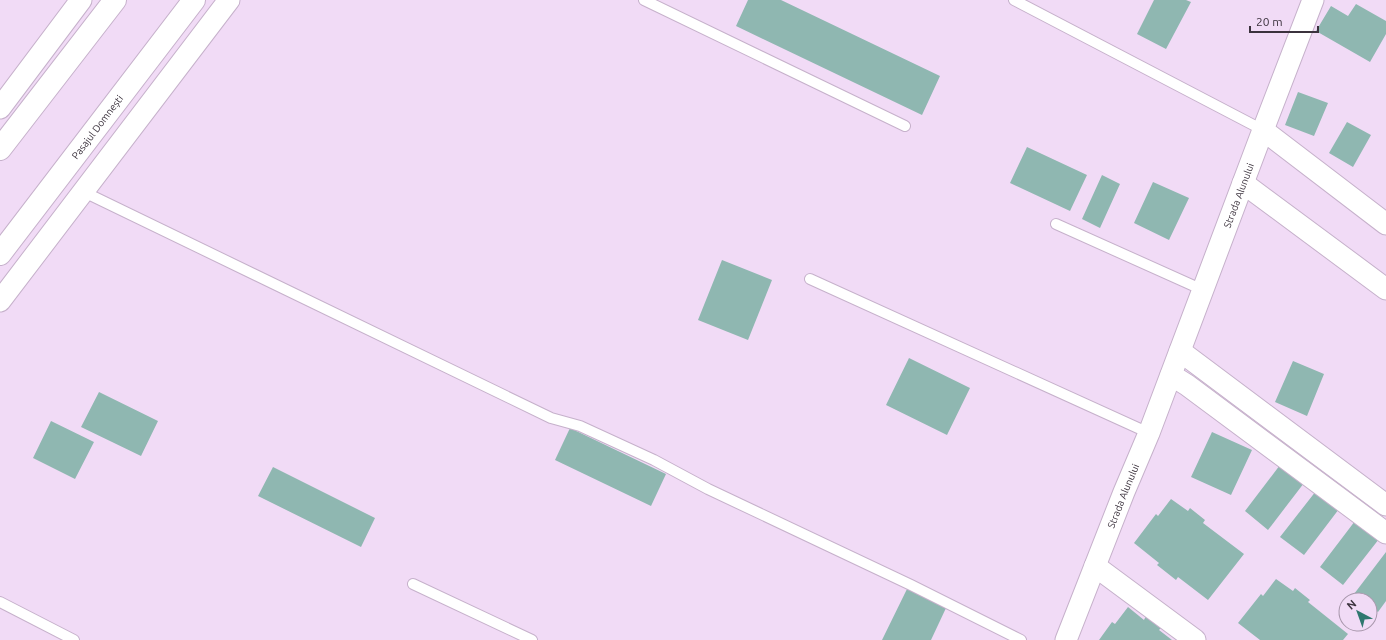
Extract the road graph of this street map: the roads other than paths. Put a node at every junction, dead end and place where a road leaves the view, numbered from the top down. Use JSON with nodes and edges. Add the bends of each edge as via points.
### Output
{"nodes":[{"id":1,"x":81,"y":0,"type":"edge"},
{"id":2,"x":115,"y":0,"type":"edge"},
{"id":3,"x":194,"y":0,"type":"edge"},
{"id":4,"x":229,"y":0,"type":"edge"},
{"id":5,"x":644,"y":0,"type":"edge"},
{"id":6,"x":1014,"y":0,"type":"edge"},
{"id":7,"x":1313,"y":0,"type":"edge"},
{"id":8,"x":0,"y":108,"type":"edge"},
{"id":9,"x":905,"y":126,"type":"dead end"},
{"id":10,"x":1263,"y":130,"type":"junction"},
{"id":11,"x":0,"y":149,"type":"edge"},
{"id":12,"x":1243,"y":183,"type":"junction"},
{"id":13,"x":84,"y":192,"type":"junction"},
{"id":14,"x":1056,"y":224,"type":"dead end"},
{"id":15,"x":1386,"y":224,"type":"edge"},
{"id":16,"x":0,"y":254,"type":"edge"},
{"id":17,"x":810,"y":279,"type":"dead end"},
{"id":18,"x":1386,"y":289,"type":"edge"},
{"id":19,"x":1203,"y":290,"type":"junction"},
{"id":20,"x":0,"y":301,"type":"edge"},
{"id":21,"x":1180,"y":351,"type":"junction"},
{"id":22,"x":1172,"y":374,"type":"junction"},
{"id":23,"x":1149,"y":433,"type":"junction"},
{"id":24,"x":1386,"y":505,"type":"edge"},
{"id":25,"x":1386,"y":533,"type":"edge"},
{"id":26,"x":1095,"y":566,"type":"junction"},
{"id":27,"x":413,"y":584,"type":"dead end"},
{"id":28,"x":0,"y":602,"type":"edge"},
{"id":29,"x":74,"y":640,"type":"edge"},
{"id":30,"x":532,"y":640,"type":"edge"},
{"id":31,"x":1021,"y":640,"type":"edge"},
{"id":32,"x":1066,"y":640,"type":"edge"},
{"id":33,"x":1195,"y":640,"type":"edge"}],
"edges":[{"from":1,"to":8,"type":"street"},
{"from":2,"to":11,"type":"main road"},
{"from":3,"to":16,"type":"main road","name":"Pasajul Domnești"},
{"from":4,"to":13,"type":"street"},
{"from":5,"to":9,"type":"lane"},
{"from":6,"to":10,"type":"lane"},
{"from":7,"to":10,"type":"street","name":"Strada Alunului"},
{"from":10,"to":12,"type":"street","name":"Strada Alunului"},
{"from":10,"to":15,"type":"street"},
{"from":12,"to":18,"type":"street"},
{"from":12,"to":19,"type":"street","name":"Strada Alunului"},
{"from":13,"to":20,"type":"street"},
{"from":13,"to":31,"type":"lane","via":[[551,418],[580,426],[654,460],[708,489],[911,584]]},
{"from":14,"to":19,"type":"lane"},
{"from":17,"to":23,"type":"lane"},
{"from":19,"to":21,"type":"street","name":"Strada Alunului"},
{"from":21,"to":22,"type":"street","name":"Strada Alunului"},
{"from":21,"to":24,"type":"street"},
{"from":22,"to":23,"type":"street","name":"Strada Alunului"},
{"from":22,"to":25,"type":"street"},
{"from":23,"to":26,"type":"street","name":"Strada Alunului"},
{"from":26,"to":32,"type":"street","name":"Strada Alunului"},
{"from":26,"to":33,"type":"street"},
{"from":27,"to":30,"type":"lane"},
{"from":28,"to":29,"type":"lane"}]}
